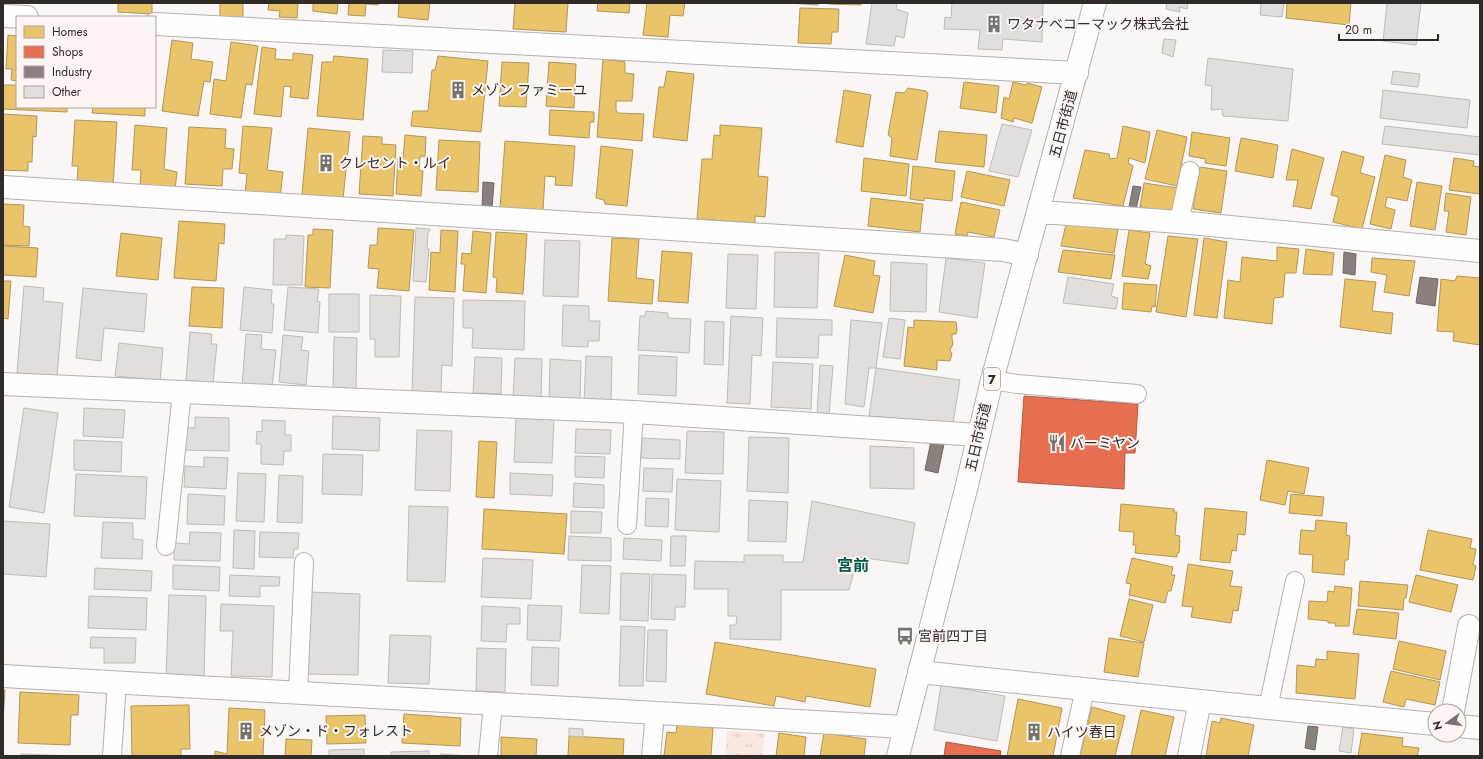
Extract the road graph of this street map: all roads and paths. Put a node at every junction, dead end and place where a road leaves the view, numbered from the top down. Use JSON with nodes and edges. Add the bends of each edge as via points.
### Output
{"nodes":[{"id":1,"x":1095,"y":3,"type":"edge"},
{"id":2,"x":3,"y":16,"type":"edge"},
{"id":3,"x":16,"y":17,"type":"edge"},
{"id":4,"x":156,"y":24,"type":"edge"},
{"id":5,"x":1076,"y":73,"type":"junction"},
{"id":6,"x":1190,"y":171,"type":"dead end"},
{"id":7,"x":3,"y":187,"type":"edge"},
{"id":8,"x":1038,"y":213,"type":"junction"},
{"id":9,"x":1179,"y":222,"type":"junction"},
{"id":10,"x":1480,"y":251,"type":"edge"},
{"id":11,"x":1027,"y":255,"type":"junction"},
{"id":12,"x":992,"y":380,"type":"junction"},
{"id":13,"x":3,"y":384,"type":"edge"},
{"id":14,"x":182,"y":392,"type":"junction"},
{"id":15,"x":1137,"y":394,"type":"dead end"},
{"id":16,"x":634,"y":412,"type":"junction"},
{"id":17,"x":978,"y":435,"type":"junction"},
{"id":18,"x":627,"y":525,"type":"dead end"},
{"id":19,"x":166,"y":546,"type":"dead end"},
{"id":20,"x":304,"y":562,"type":"dead end"},
{"id":21,"x":1295,"y":581,"type":"dead end"},
{"id":22,"x":1469,"y":626,"type":"dead end"},
{"id":23,"x":920,"y":672,"type":"junction"},
{"id":24,"x":3,"y":676,"type":"edge"},
{"id":25,"x":117,"y":682,"type":"junction"},
{"id":26,"x":1085,"y":689,"type":"junction"},
{"id":27,"x":298,"y":692,"type":"junction"},
{"id":28,"x":1200,"y":700,"type":"junction"},
{"id":29,"x":1455,"y":703,"type":"edge"},
{"id":30,"x":493,"y":704,"type":"junction"},
{"id":31,"x":1268,"y":708,"type":"junction"},
{"id":32,"x":655,"y":712,"type":"junction"},
{"id":33,"x":1427,"y":723,"type":"edge"},
{"id":34,"x":905,"y":727,"type":"junction"},
{"id":35,"x":1467,"y":727,"type":"edge"},
{"id":36,"x":1480,"y":728,"type":"edge"},
{"id":37,"x":112,"y":756,"type":"edge"},
{"id":38,"x":488,"y":756,"type":"edge"},
{"id":39,"x":651,"y":756,"type":"edge"},
{"id":40,"x":898,"y":756,"type":"edge"},
{"id":41,"x":1070,"y":756,"type":"edge"},
{"id":42,"x":1189,"y":756,"type":"edge"}],
"edges":[{"from":1,"to":5,"type":"street","name":"五日市街道","number":"7"},
{"from":2,"to":3,"type":"street"},
{"from":4,"to":5,"type":"street"},
{"from":5,"to":8,"type":"street","name":"五日市街道","number":"7"},
{"from":6,"to":9,"type":"lane"},
{"from":7,"to":11,"type":"street","via":[[1004,250]]},
{"from":8,"to":9,"type":"street"},
{"from":8,"to":11,"type":"street","name":"五日市街道","number":"7"},
{"from":9,"to":10,"type":"street"},
{"from":11,"to":12,"type":"street","name":"五日市街道","number":"7"},
{"from":12,"to":15,"type":"lane"},
{"from":12,"to":17,"type":"street","name":"五日市街道","number":"7"},
{"from":13,"to":14,"type":"street"},
{"from":14,"to":16,"type":"street"},
{"from":14,"to":19,"type":"lane"},
{"from":16,"to":17,"type":"street"},
{"from":16,"to":18,"type":"lane"},
{"from":17,"to":23,"type":"street","name":"五日市街道","number":"7"},
{"from":20,"to":27,"type":"lane"},
{"from":21,"to":31,"type":"lane"},
{"from":22,"to":29,"type":"street"},
{"from":23,"to":26,"type":"street"},
{"from":23,"to":34,"type":"street","name":"五日市街道","number":"7"},
{"from":24,"to":25,"type":"street"},
{"from":25,"to":27,"type":"street"},
{"from":25,"to":37,"type":"lane"},
{"from":26,"to":28,"type":"street"},
{"from":26,"to":41,"type":"lane"},
{"from":27,"to":30,"type":"street"},
{"from":28,"to":31,"type":"street"},
{"from":28,"to":42,"type":"street"},
{"from":30,"to":32,"type":"street"},
{"from":30,"to":38,"type":"lane"},
{"from":31,"to":33,"type":"street"},
{"from":32,"to":34,"type":"street"},
{"from":32,"to":39,"type":"lane"},
{"from":34,"to":40,"type":"street","name":"五日市街道","number":"7"},
{"from":35,"to":36,"type":"street"}]}
